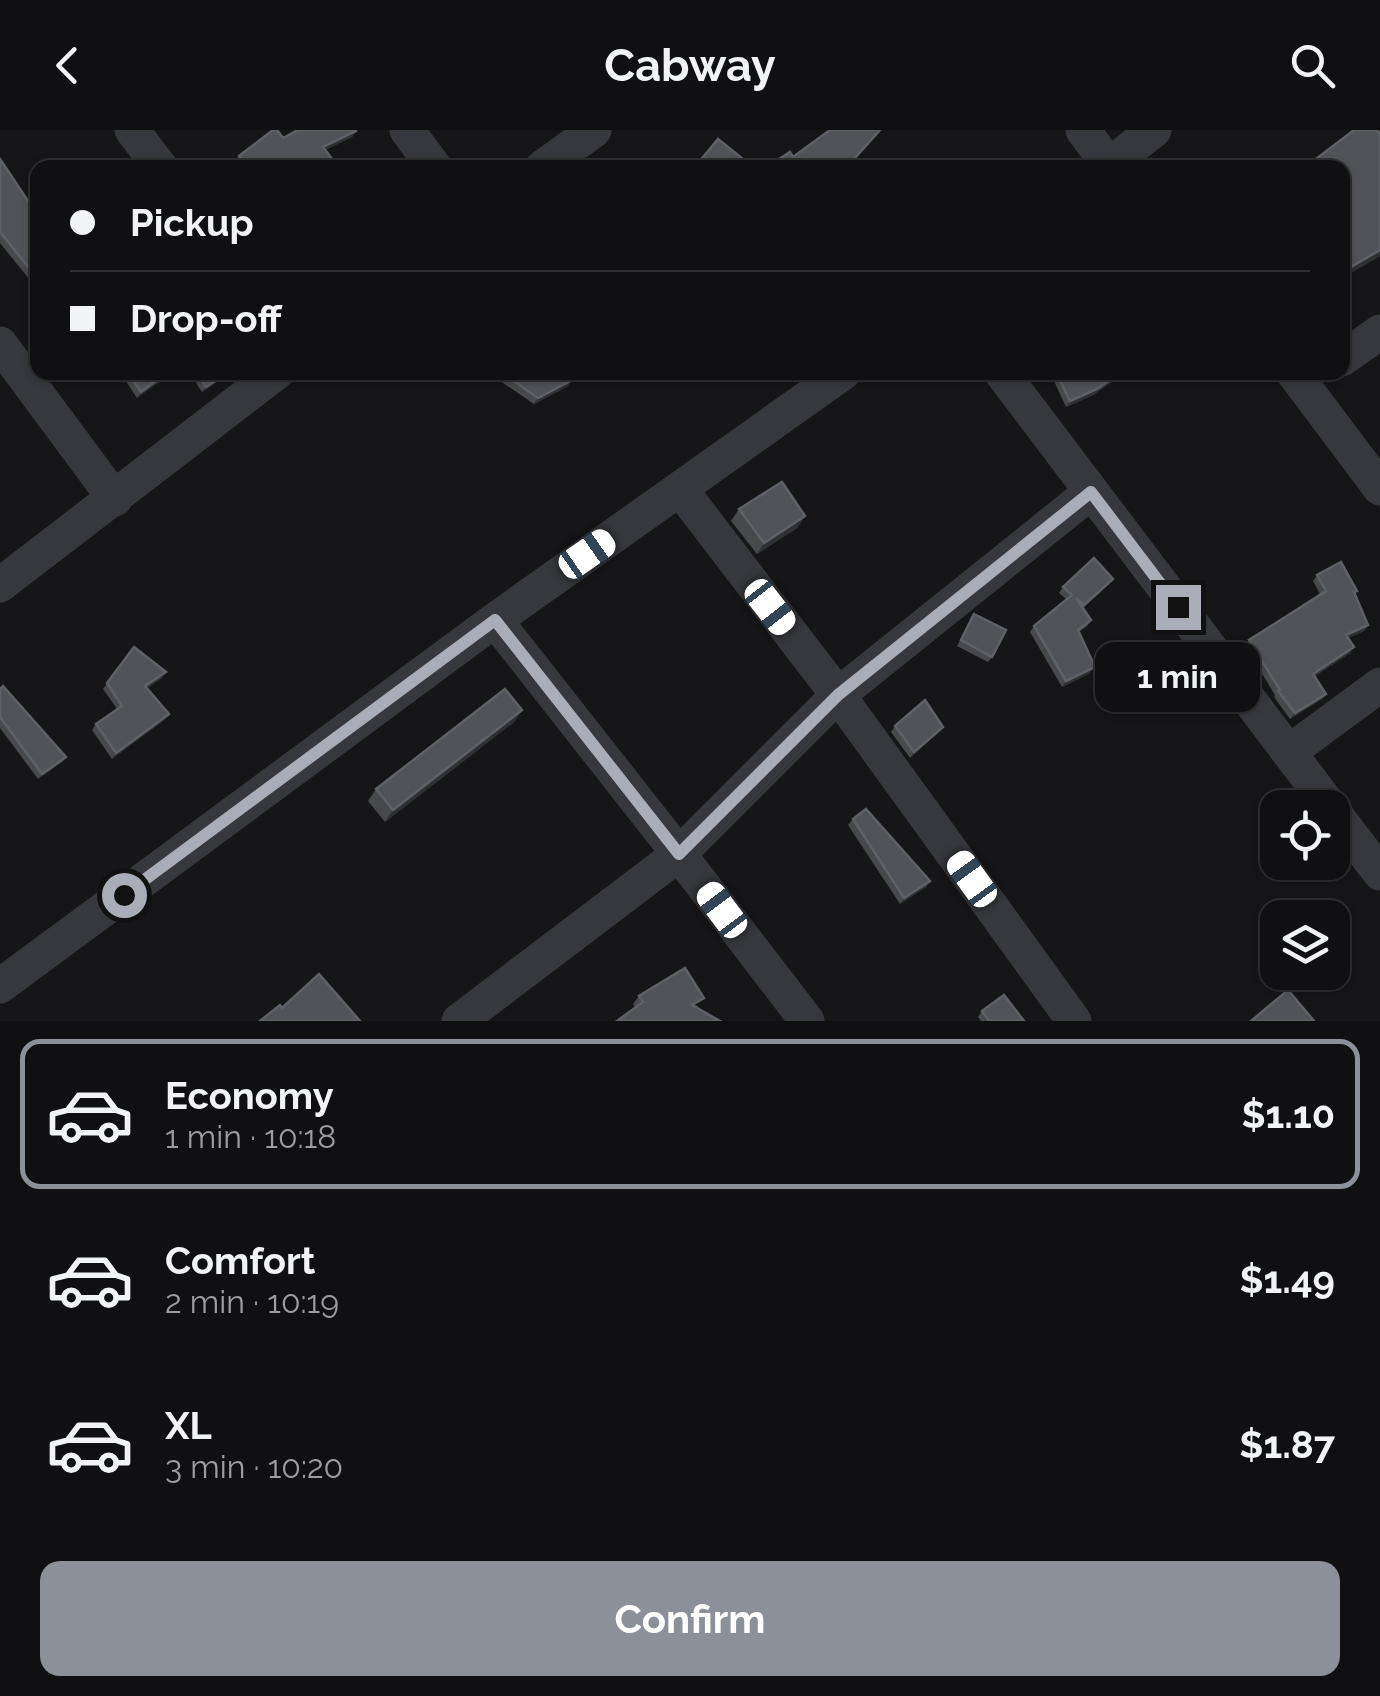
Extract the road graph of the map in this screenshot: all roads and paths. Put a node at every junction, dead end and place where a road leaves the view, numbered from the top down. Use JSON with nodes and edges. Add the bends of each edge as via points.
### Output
{"nodes":[{"id":1,"x":132,"y":130,"type":"edge"},
{"id":2,"x":408,"y":130,"type":"edge"},
{"id":3,"x":594,"y":130,"type":"edge"},
{"id":4,"x":1083,"y":130,"type":"edge"},
{"id":5,"x":1154,"y":130,"type":"edge"},
{"id":6,"x":154,"y":160,"type":"edge"},
{"id":7,"x":429,"y":160,"type":"edge"},
{"id":8,"x":553,"y":160,"type":"edge"},
{"id":9,"x":1104,"y":160,"type":"edge"},
{"id":10,"x":1118,"y":160,"type":"edge"},
{"id":11,"x":1380,"y":332,"type":"edge"},
{"id":12,"x":0,"y":344,"type":"edge"},
{"id":13,"x":1350,"y":353,"type":"edge"},
{"id":14,"x":267,"y":380,"type":"edge"},
{"id":15,"x":833,"y":380,"type":"edge"},
{"id":16,"x":1007,"y":380,"type":"edge"},
{"id":17,"x":1309,"y":380,"type":"edge"},
{"id":18,"x":1380,"y":488,"type":"edge"},
{"id":19,"x":680,"y":489,"type":"junction"},
{"id":20,"x":1091,"y":492,"type":"junction"},
{"id":21,"x":115,"y":499,"type":"junction"},
{"id":22,"x":0,"y":585,"type":"edge"},
{"id":23,"x":495,"y":620,"type":"junction"},
{"id":24,"x":1380,"y":685,"type":"edge"},
{"id":25,"x":838,"y":695,"type":"junction"},
{"id":26,"x":1288,"y":752,"type":"junction"},
{"id":27,"x":1317,"y":790,"type":"edge"},
{"id":28,"x":1350,"y":833,"type":"edge"},
{"id":29,"x":679,"y":854,"type":"junction"},
{"id":30,"x":1380,"y":873,"type":"edge"},
{"id":31,"x":0,"y":986,"type":"edge"},
{"id":32,"x":504,"y":1007,"type":"edge"},
{"id":33,"x":459,"y":1021,"type":"edge"},
{"id":34,"x":807,"y":1021,"type":"edge"},
{"id":35,"x":1074,"y":1021,"type":"edge"}],
"edges":[{"from":1,"to":6,"type":"street"},
{"from":2,"to":7,"type":"street"},
{"from":3,"to":8,"type":"street"},
{"from":4,"to":9,"type":"street"},
{"from":5,"to":10,"type":"street"},
{"from":11,"to":13,"type":"street"},
{"from":12,"to":21,"type":"street"},
{"from":14,"to":21,"type":"street"},
{"from":15,"to":19,"type":"street"},
{"from":16,"to":20,"type":"street"},
{"from":17,"to":18,"type":"street"},
{"from":19,"to":23,"type":"street"},
{"from":19,"to":25,"type":"street"},
{"from":20,"to":25,"type":"street"},
{"from":20,"to":26,"type":"street"},
{"from":21,"to":22,"type":"street"},
{"from":23,"to":29,"type":"street"},
{"from":23,"to":31,"type":"street"},
{"from":24,"to":26,"type":"street"},
{"from":25,"to":29,"type":"street"},
{"from":25,"to":35,"type":"street"},
{"from":26,"to":27,"type":"street"},
{"from":28,"to":30,"type":"street"},
{"from":29,"to":32,"type":"street"},
{"from":29,"to":34,"type":"street"},
{"from":32,"to":33,"type":"street"}]}
